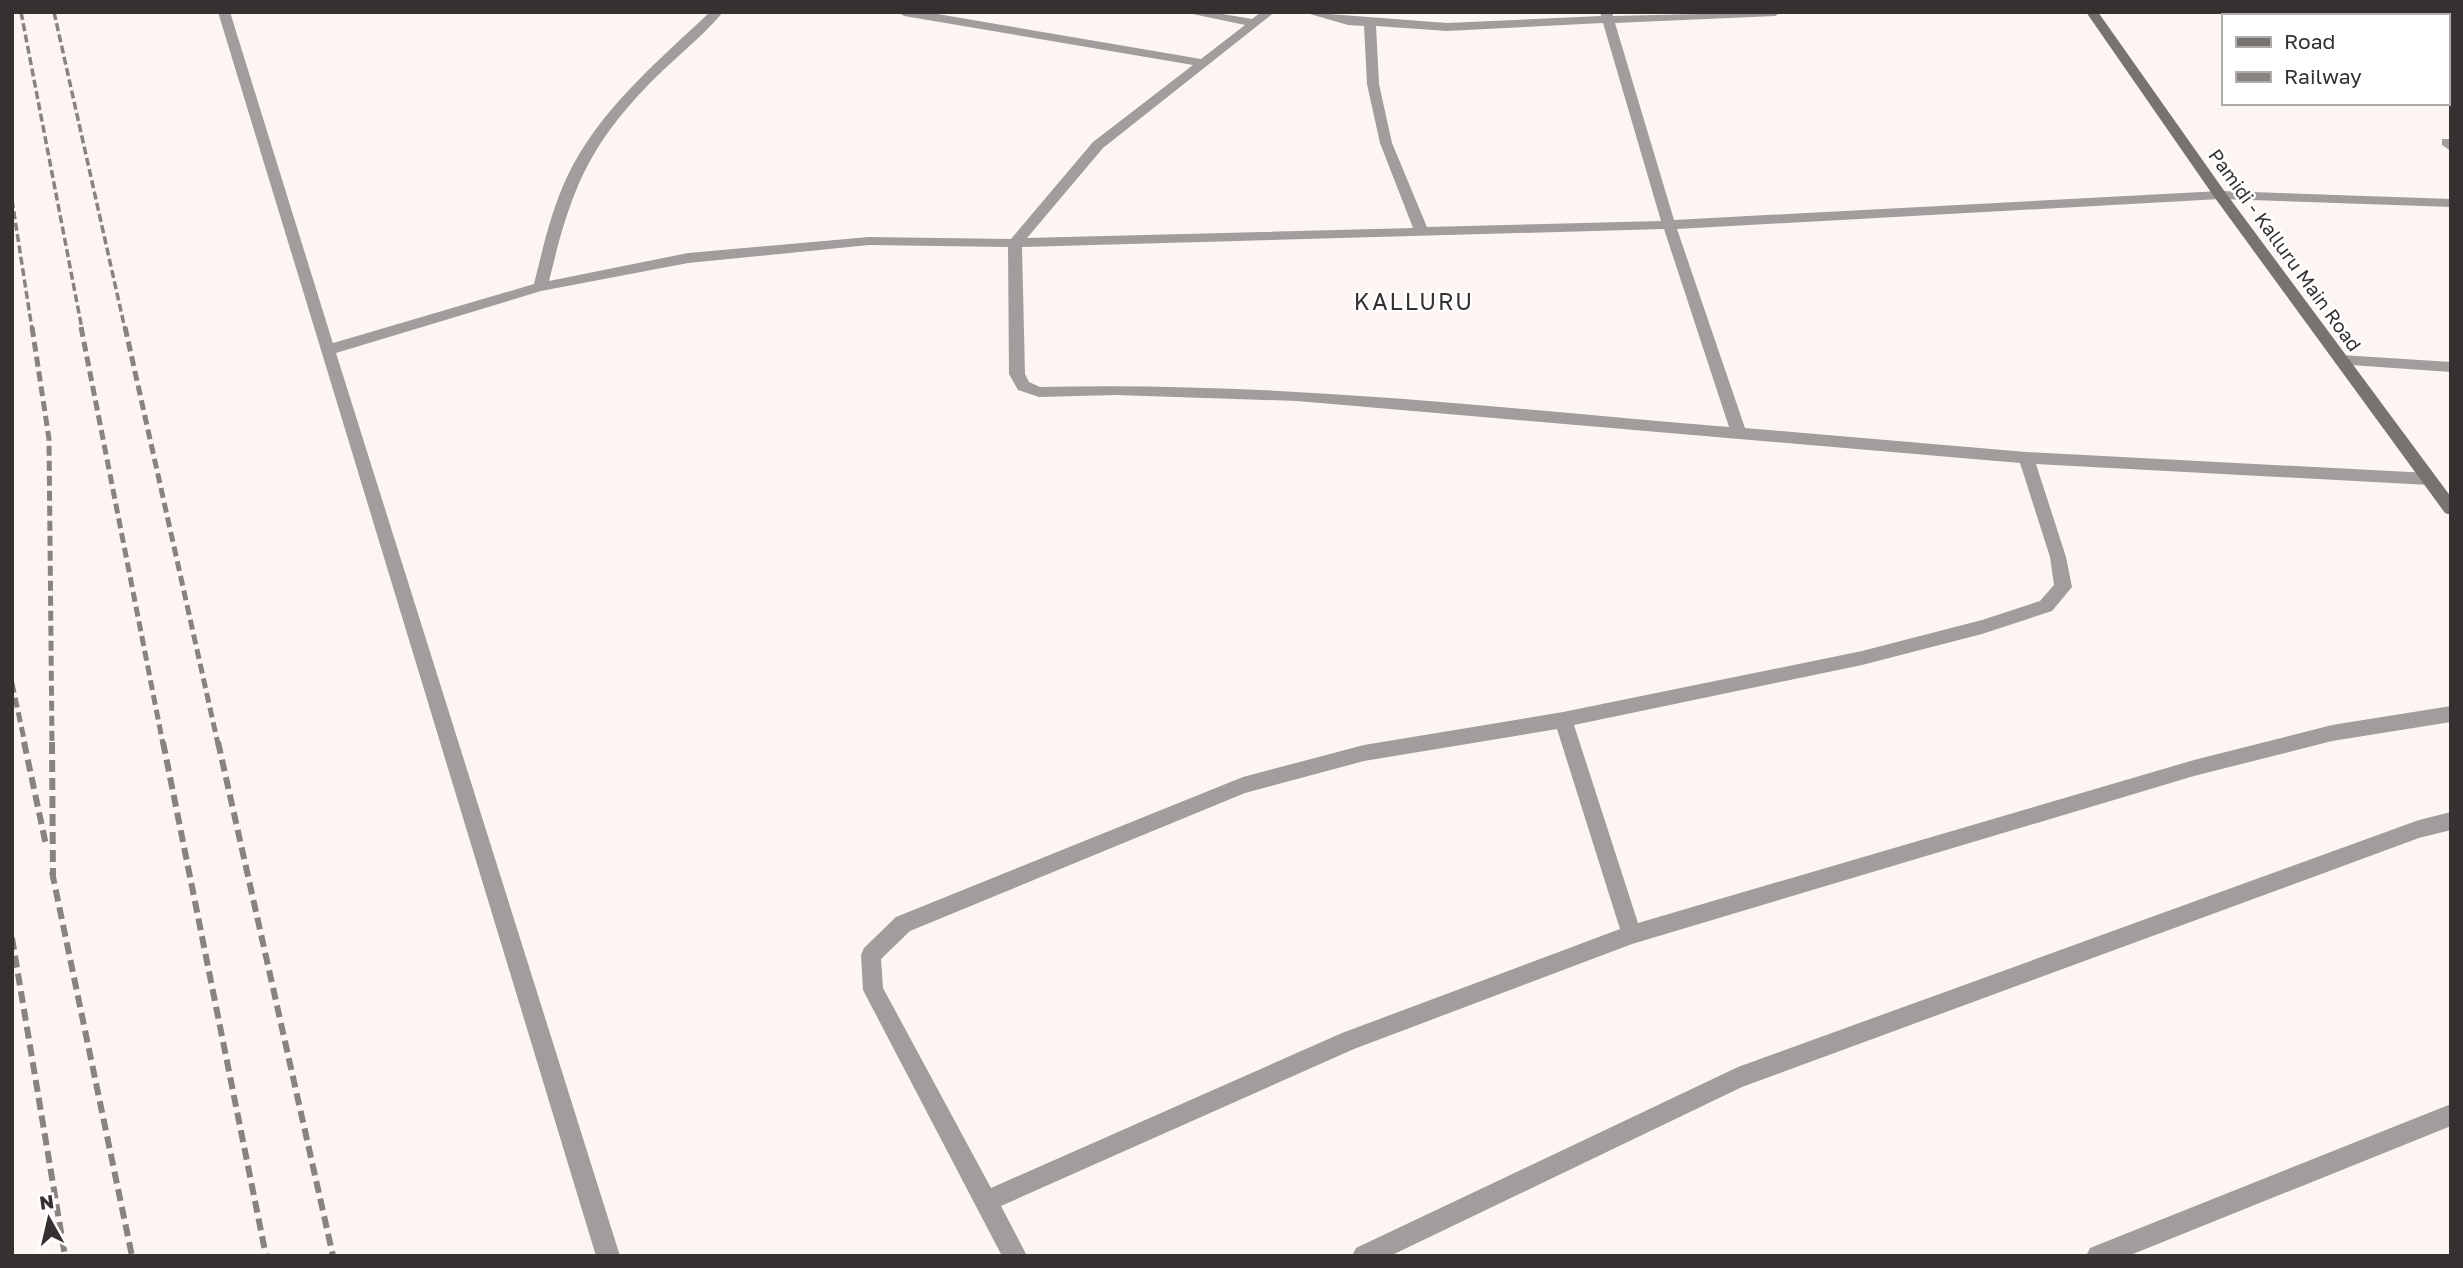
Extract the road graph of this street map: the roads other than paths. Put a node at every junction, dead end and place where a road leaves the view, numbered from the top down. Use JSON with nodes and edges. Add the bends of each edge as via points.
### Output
{"nodes":[{"id":1,"x":224,"y":12,"type":"edge"},
{"id":2,"x":717,"y":12,"type":"edge"},
{"id":3,"x":904,"y":12,"type":"edge"},
{"id":4,"x":1189,"y":12,"type":"edge"},
{"id":5,"x":1269,"y":12,"type":"edge"},
{"id":6,"x":1309,"y":12,"type":"edge"},
{"id":7,"x":1775,"y":12,"type":"edge"},
{"id":8,"x":2092,"y":12,"type":"edge"},
{"id":9,"x":1607,"y":16,"type":"edge"},
{"id":10,"x":1254,"y":23,"type":"junction"},
{"id":11,"x":1370,"y":23,"type":"junction"},
{"id":12,"x":1201,"y":63,"type":"junction"},
{"id":13,"x":2220,"y":195,"type":"junction"},
{"id":14,"x":2451,"y":204,"type":"edge"},
{"id":15,"x":1669,"y":225,"type":"junction"},
{"id":16,"x":1423,"y":232,"type":"junction"},
{"id":17,"x":1016,"y":243,"type":"junction"},
{"id":18,"x":540,"y":287,"type":"junction"},
{"id":19,"x":328,"y":350,"type":"junction"},
{"id":20,"x":2341,"y":360,"type":"junction"},
{"id":21,"x":2451,"y":367,"type":"edge"},
{"id":22,"x":1739,"y":434,"type":"junction"},
{"id":23,"x":2026,"y":458,"type":"junction"},
{"id":24,"x":2429,"y":479,"type":"junction"},
{"id":25,"x":2451,"y":509,"type":"edge"},
{"id":26,"x":2451,"y":714,"type":"edge"},
{"id":27,"x":1563,"y":720,"type":"junction"},
{"id":28,"x":2451,"y":821,"type":"edge"},
{"id":29,"x":1632,"y":934,"type":"junction"},
{"id":30,"x":2451,"y":1115,"type":"edge"},
{"id":31,"x":987,"y":1201,"type":"junction"},
{"id":32,"x":608,"y":1256,"type":"edge"},
{"id":33,"x":1015,"y":1256,"type":"edge"},
{"id":34,"x":1364,"y":1256,"type":"edge"},
{"id":35,"x":2098,"y":1256,"type":"edge"}],
"edges":[{"from":1,"to":19,"type":"street"},
{"from":2,"to":18,"type":"street","via":[[614,112],[582,161],[562,203]]},
{"from":3,"to":12,"type":"street"},
{"from":4,"to":10,"type":"street"},
{"from":5,"to":10,"type":"street"},
{"from":6,"to":11,"type":"street"},
{"from":7,"to":9,"type":"street"},
{"from":8,"to":13,"type":"main road","name":"Pamidi - Kalluru Main Road"},
{"from":9,"to":11,"type":"street","via":[[1447,27]]},
{"from":9,"to":15,"type":"street"},
{"from":10,"to":12,"type":"street"},
{"from":11,"to":16,"type":"street","via":[[1373,84],[1386,143]]},
{"from":12,"to":17,"type":"street","via":[[1098,145]]},
{"from":13,"to":14,"type":"street"},
{"from":13,"to":15,"type":"street"},
{"from":13,"to":20,"type":"main road","name":"Pamidi - Kalluru Main Road"},
{"from":15,"to":16,"type":"street"},
{"from":15,"to":22,"type":"street"},
{"from":16,"to":17,"type":"street"},
{"from":17,"to":18,"type":"street","via":[[869,242],[688,258]]},
{"from":17,"to":22,"type":"street","via":[[1017,374],[1023,386],[1039,392],[1297,396]]},
{"from":18,"to":19,"type":"street"},
{"from":19,"to":32,"type":"street"},
{"from":20,"to":21,"type":"street"},
{"from":20,"to":24,"type":"main road","name":"Pamidi - Kalluru Main Road"},
{"from":22,"to":23,"type":"street"},
{"from":23,"to":24,"type":"street"},
{"from":23,"to":27,"type":"street","via":[[2063,587],[2046,606],[1862,658]]},
{"from":24,"to":25,"type":"main road","name":"Pamidi - Kalluru Main Road"},
{"from":26,"to":29,"type":"street","via":[[2332,733],[2194,768]]},
{"from":27,"to":29,"type":"street"},
{"from":27,"to":31,"type":"street","via":[[1364,753],[1243,785],[903,924],[871,955],[873,990]]},
{"from":28,"to":34,"type":"street","via":[[1738,1077]]},
{"from":29,"to":31,"type":"street","via":[[1350,1040]]},
{"from":30,"to":35,"type":"street"},
{"from":31,"to":33,"type":"street"}]}
